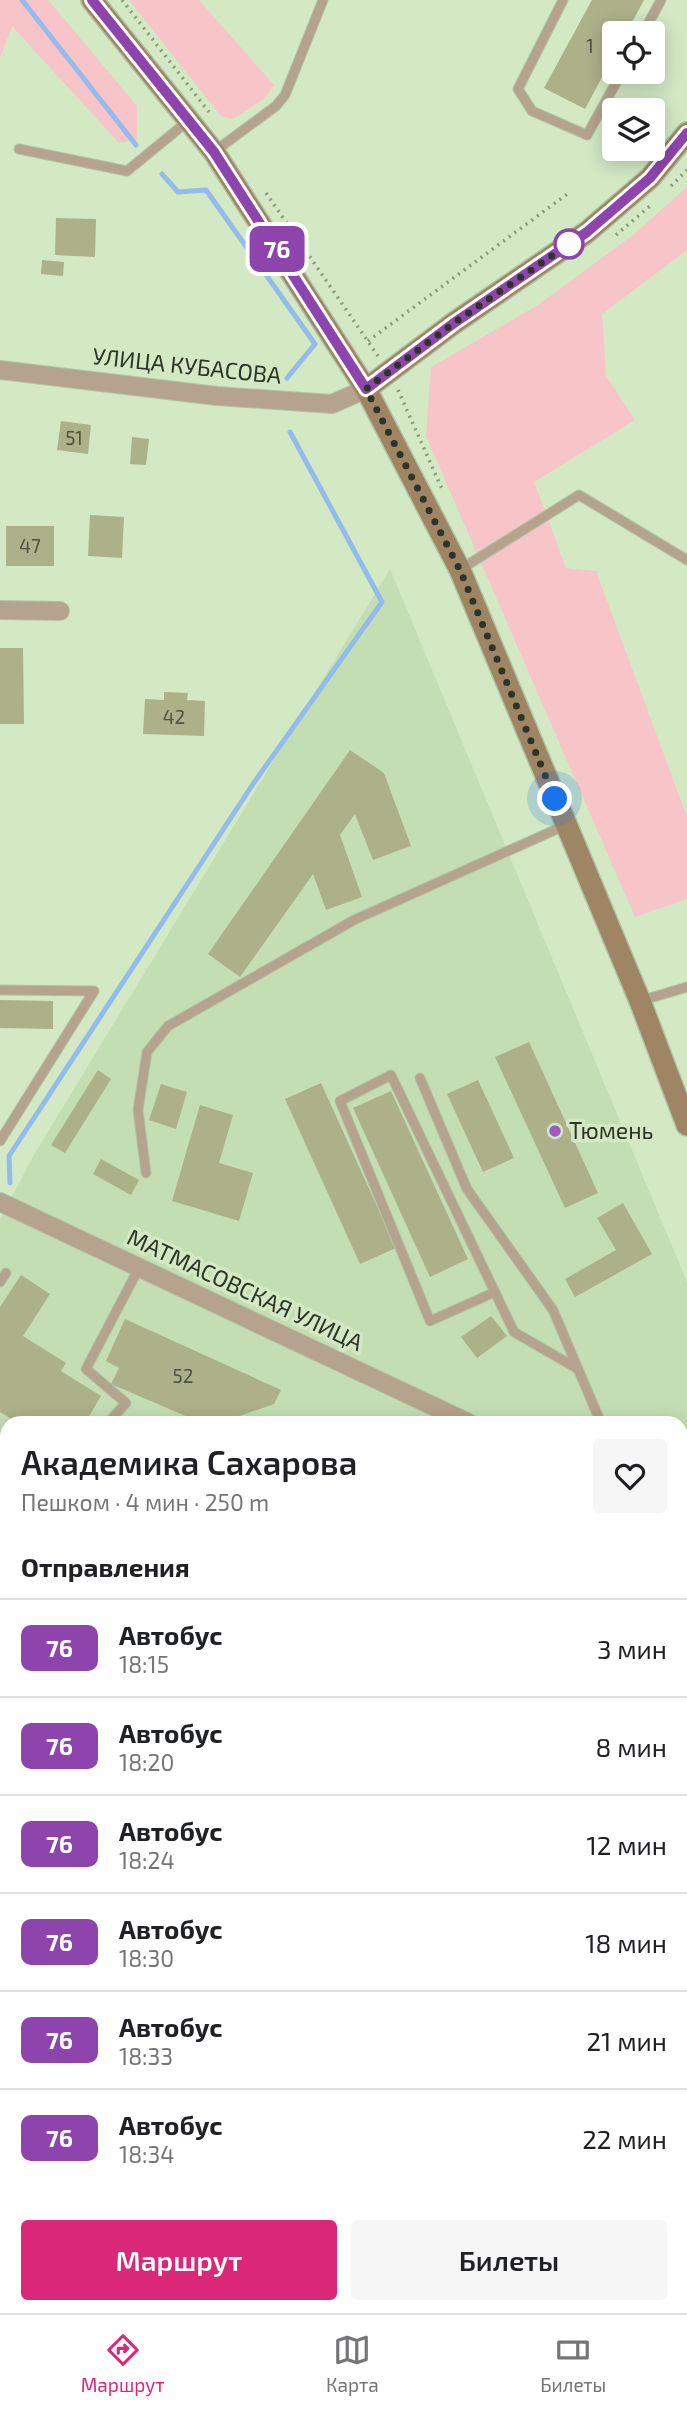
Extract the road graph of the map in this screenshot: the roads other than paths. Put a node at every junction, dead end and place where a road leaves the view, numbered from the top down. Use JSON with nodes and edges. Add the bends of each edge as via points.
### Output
{"nodes":[{"id":1,"x":92,"y":0,"type":"edge"},
{"id":2,"x":323,"y":0,"type":"edge"},
{"id":3,"x":563,"y":0,"type":"edge"},
{"id":4,"x":661,"y":0,"type":"edge"},
{"id":5,"x":650,"y":21,"type":"edge"},
{"id":6,"x":615,"y":84,"type":"edge"},
{"id":7,"x":188,"y":121,"type":"junction"},
{"id":8,"x":687,"y":133,"type":"edge"},
{"id":9,"x":19,"y":149,"type":"dead end"},
{"id":10,"x":214,"y":152,"type":"junction"},
{"id":11,"x":0,"y":370,"type":"edge"},
{"id":12,"x":366,"y":389,"type":"junction"},
{"id":13,"x":687,"y":560,"type":"edge"},
{"id":14,"x":460,"y":570,"type":"junction"},
{"id":15,"x":0,"y":610,"type":"edge"},
{"id":16,"x":60,"y":611,"type":"dead end"},
{"id":17,"x":566,"y":825,"type":"junction"},
{"id":18,"x":687,"y":986,"type":"edge"},
{"id":19,"x":0,"y":990,"type":"edge"},
{"id":20,"x":640,"y":1001,"type":"junction"},
{"id":21,"x":420,"y":1078,"type":"dead end"},
{"id":22,"x":687,"y":1125,"type":"edge"},
{"id":23,"x":0,"y":1141,"type":"edge"},
{"id":24,"x":146,"y":1173,"type":"dead end"},
{"id":25,"x":0,"y":1202,"type":"edge"},
{"id":26,"x":139,"y":1268,"type":"junction"},
{"id":27,"x":6,"y":1273,"type":"dead end"},
{"id":28,"x":0,"y":1282,"type":"edge"},
{"id":29,"x":495,"y":1292,"type":"junction"},
{"id":30,"x":578,"y":1369,"type":"junction"},
{"id":31,"x":114,"y":1416,"type":"edge"},
{"id":32,"x":454,"y":1416,"type":"edge"},
{"id":33,"x":598,"y":1416,"type":"edge"}],
"edges":[{"from":1,"to":7,"type":"main road"},
{"from":2,"to":10,"type":"lane","via":[[285,95]]},
{"from":3,"to":6,"type":"lane","via":[[518,89],[532,111],[587,135]]},
{"from":4,"to":5,"type":"lane"},
{"from":7,"to":9,"type":"lane","via":[[127,172]]},
{"from":7,"to":10,"type":"main road"},
{"from":8,"to":12,"type":"main road","via":[[650,178],[587,232]]},
{"from":10,"to":12,"type":"main road"},
{"from":11,"to":12,"type":"street","name":"УЛИЦА КУБАСОВА","via":[[217,396],[332,404]]},
{"from":12,"to":14,"type":"main road"},
{"from":13,"to":14,"type":"lane","via":[[579,495]]},
{"from":14,"to":17,"type":"main road"},
{"from":15,"to":16,"type":"street"},
{"from":17,"to":20,"type":"main road"},
{"from":17,"to":24,"type":"lane","via":[[354,920],[168,1026],[147,1052],[138,1110]]},
{"from":18,"to":20,"type":"lane"},
{"from":19,"to":23,"type":"lane","via":[[94,991]]},
{"from":20,"to":22,"type":"main road"},
{"from":21,"to":30,"type":"lane","via":[[467,1189],[553,1310]]},
{"from":25,"to":26,"type":"street","name":"МАТМАСОВСКАЯ УЛИЦА"},
{"from":26,"to":31,"type":"lane","via":[[86,1369],[125,1403]]},
{"from":26,"to":32,"type":"street","name":"МАТМАСОВСКАЯ УЛИЦА"},
{"from":27,"to":28,"type":"lane"},
{"from":29,"to":29,"type":"lane","via":[[391,1075],[340,1101],[430,1321]]},
{"from":29,"to":30,"type":"lane","via":[[514,1332]]},
{"from":30,"to":33,"type":"lane"}]}
